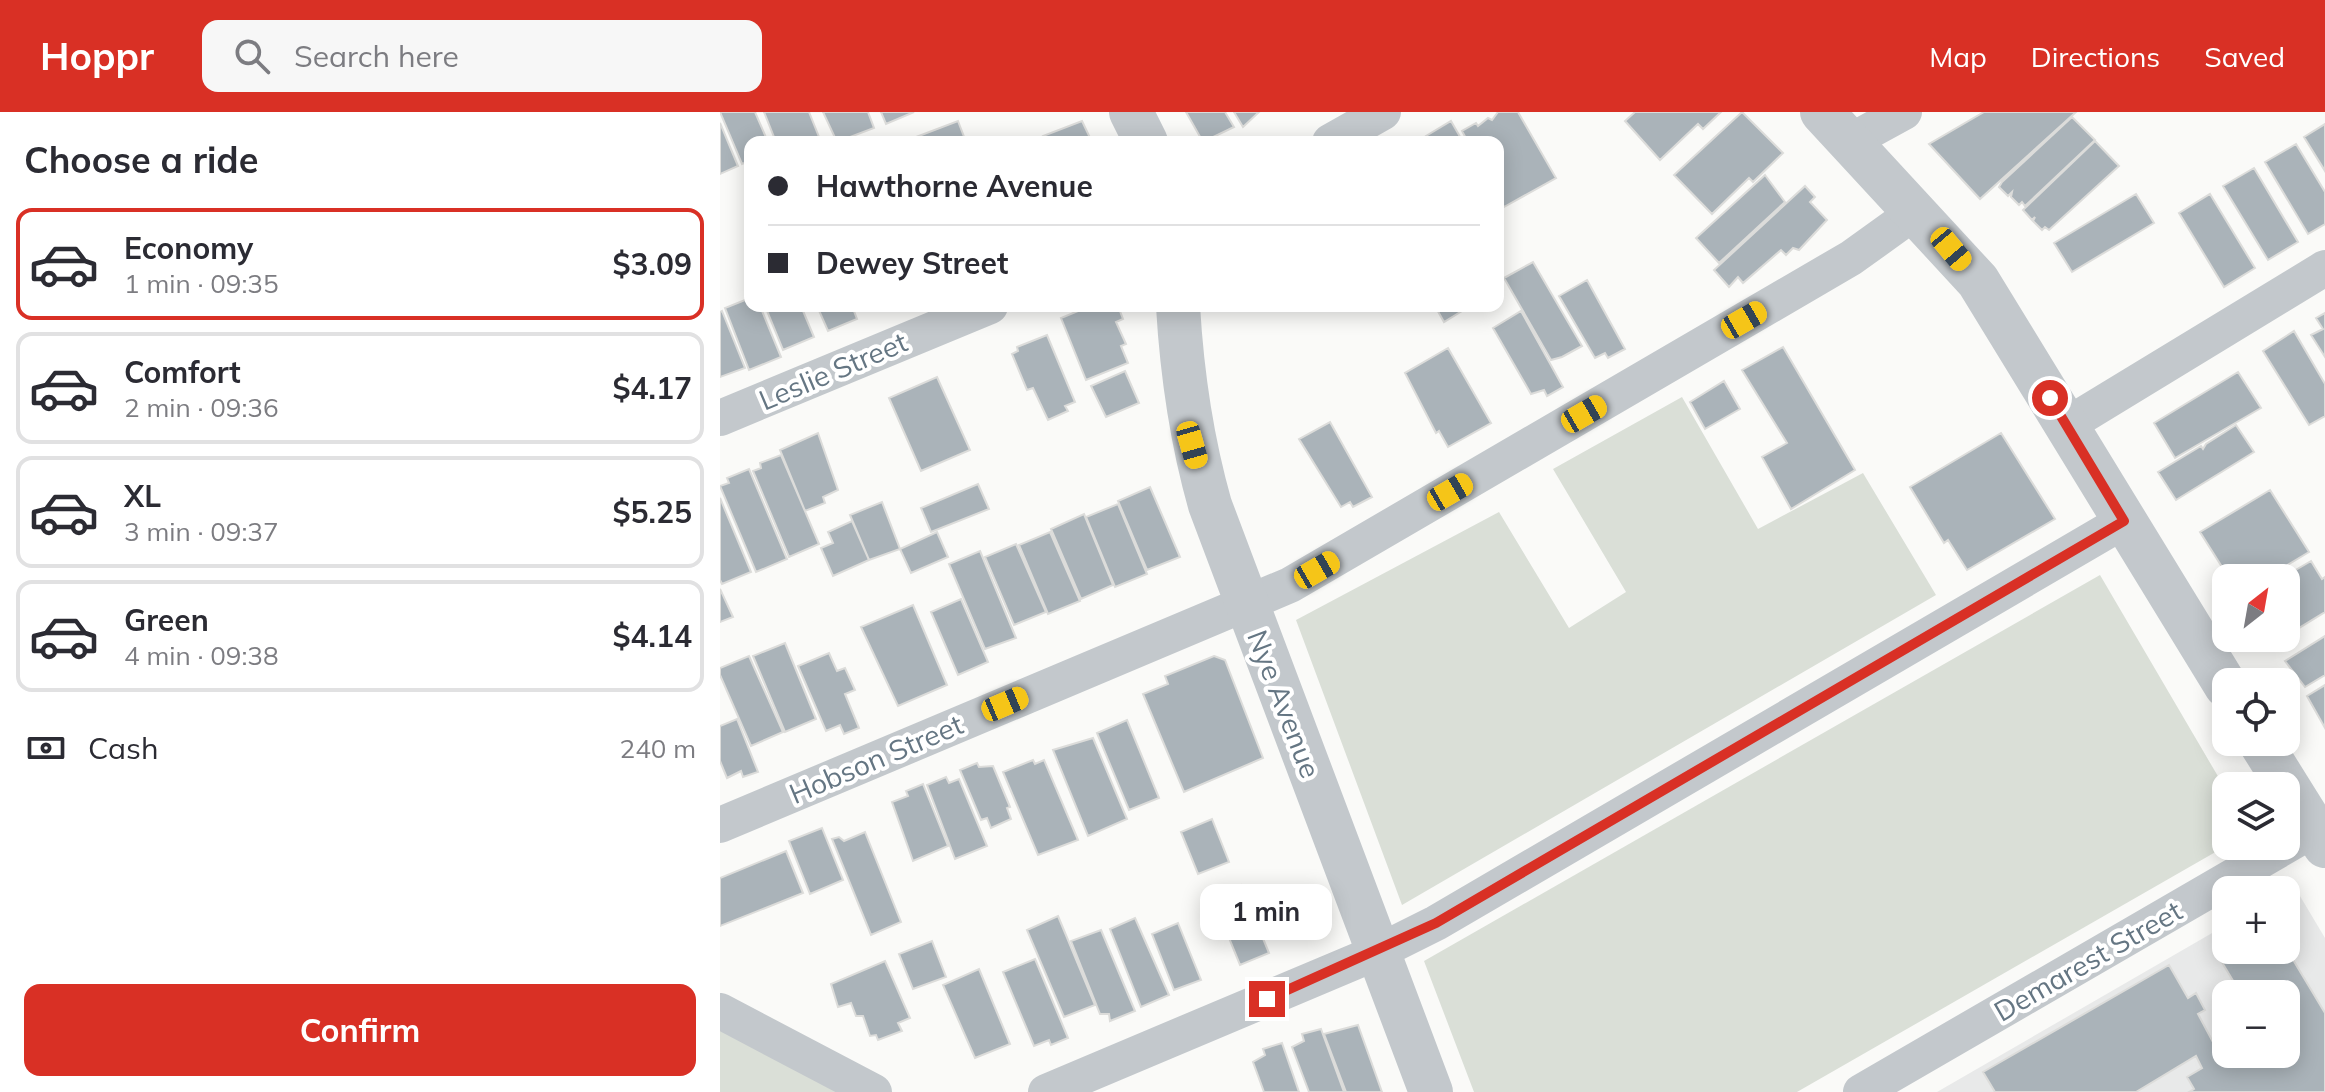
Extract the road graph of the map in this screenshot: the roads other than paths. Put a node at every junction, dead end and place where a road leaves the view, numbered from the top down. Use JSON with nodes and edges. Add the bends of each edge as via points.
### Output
{"nodes":[{"id":1,"x":1131,"y":112,"type":"edge"},
{"id":2,"x":1383,"y":112,"type":"edge"},
{"id":3,"x":1904,"y":112,"type":"edge"},
{"id":4,"x":1836,"y":127,"type":"edge"},
{"id":5,"x":1143,"y":136,"type":"edge"},
{"id":6,"x":1341,"y":136,"type":"edge"},
{"id":7,"x":1915,"y":212,"type":"junction"},
{"id":8,"x":2325,"y":268,"type":"edge"},
{"id":9,"x":976,"y":312,"type":"edge"},
{"id":10,"x":1178,"y":312,"type":"edge"},
{"id":11,"x":720,"y":418,"type":"edge"},
{"id":12,"x":2067,"y":425,"type":"junction"},
{"id":13,"x":2124,"y":521,"type":"junction"},
{"id":14,"x":1245,"y":602,"type":"junction"},
{"id":15,"x":2215,"y":668,"type":"edge"},
{"id":16,"x":2269,"y":756,"type":"edge"},
{"id":17,"x":720,"y":825,"type":"edge"},
{"id":18,"x":2320,"y":838,"type":"edge"},
{"id":19,"x":1378,"y":952,"type":"junction"},
{"id":20,"x":720,"y":1011,"type":"edge"},
{"id":21,"x":874,"y":1092,"type":"edge"},
{"id":22,"x":1046,"y":1092,"type":"edge"},
{"id":23,"x":1431,"y":1092,"type":"edge"},
{"id":24,"x":1861,"y":1092,"type":"edge"}],
"edges":[{"from":1,"to":5,"type":"street"},
{"from":2,"to":6,"type":"street"},
{"from":3,"to":4,"type":"street"},
{"from":4,"to":7,"type":"street"},
{"from":7,"to":12,"type":"street","via":[[1978,281]]},
{"from":7,"to":14,"type":"street","name":"Hobson Street","via":[[1851,258],[1399,522],[1290,585]]},
{"from":8,"to":12,"type":"street"},
{"from":9,"to":11,"type":"street","name":"Leslie Street"},
{"from":10,"to":14,"type":"street","name":"Nye Avenue","via":[[1192,445]]},
{"from":12,"to":13,"type":"street"},
{"from":13,"to":15,"type":"street"},
{"from":13,"to":19,"type":"street"},
{"from":14,"to":17,"type":"street","name":"Hobson Street"},
{"from":14,"to":19,"type":"street","name":"Nye Avenue"},
{"from":16,"to":18,"type":"street"},
{"from":18,"to":24,"type":"street","name":"Demarest Street"},
{"from":19,"to":22,"type":"street"},
{"from":19,"to":23,"type":"street","name":"Nye Avenue"},
{"from":20,"to":21,"type":"street"}]}
